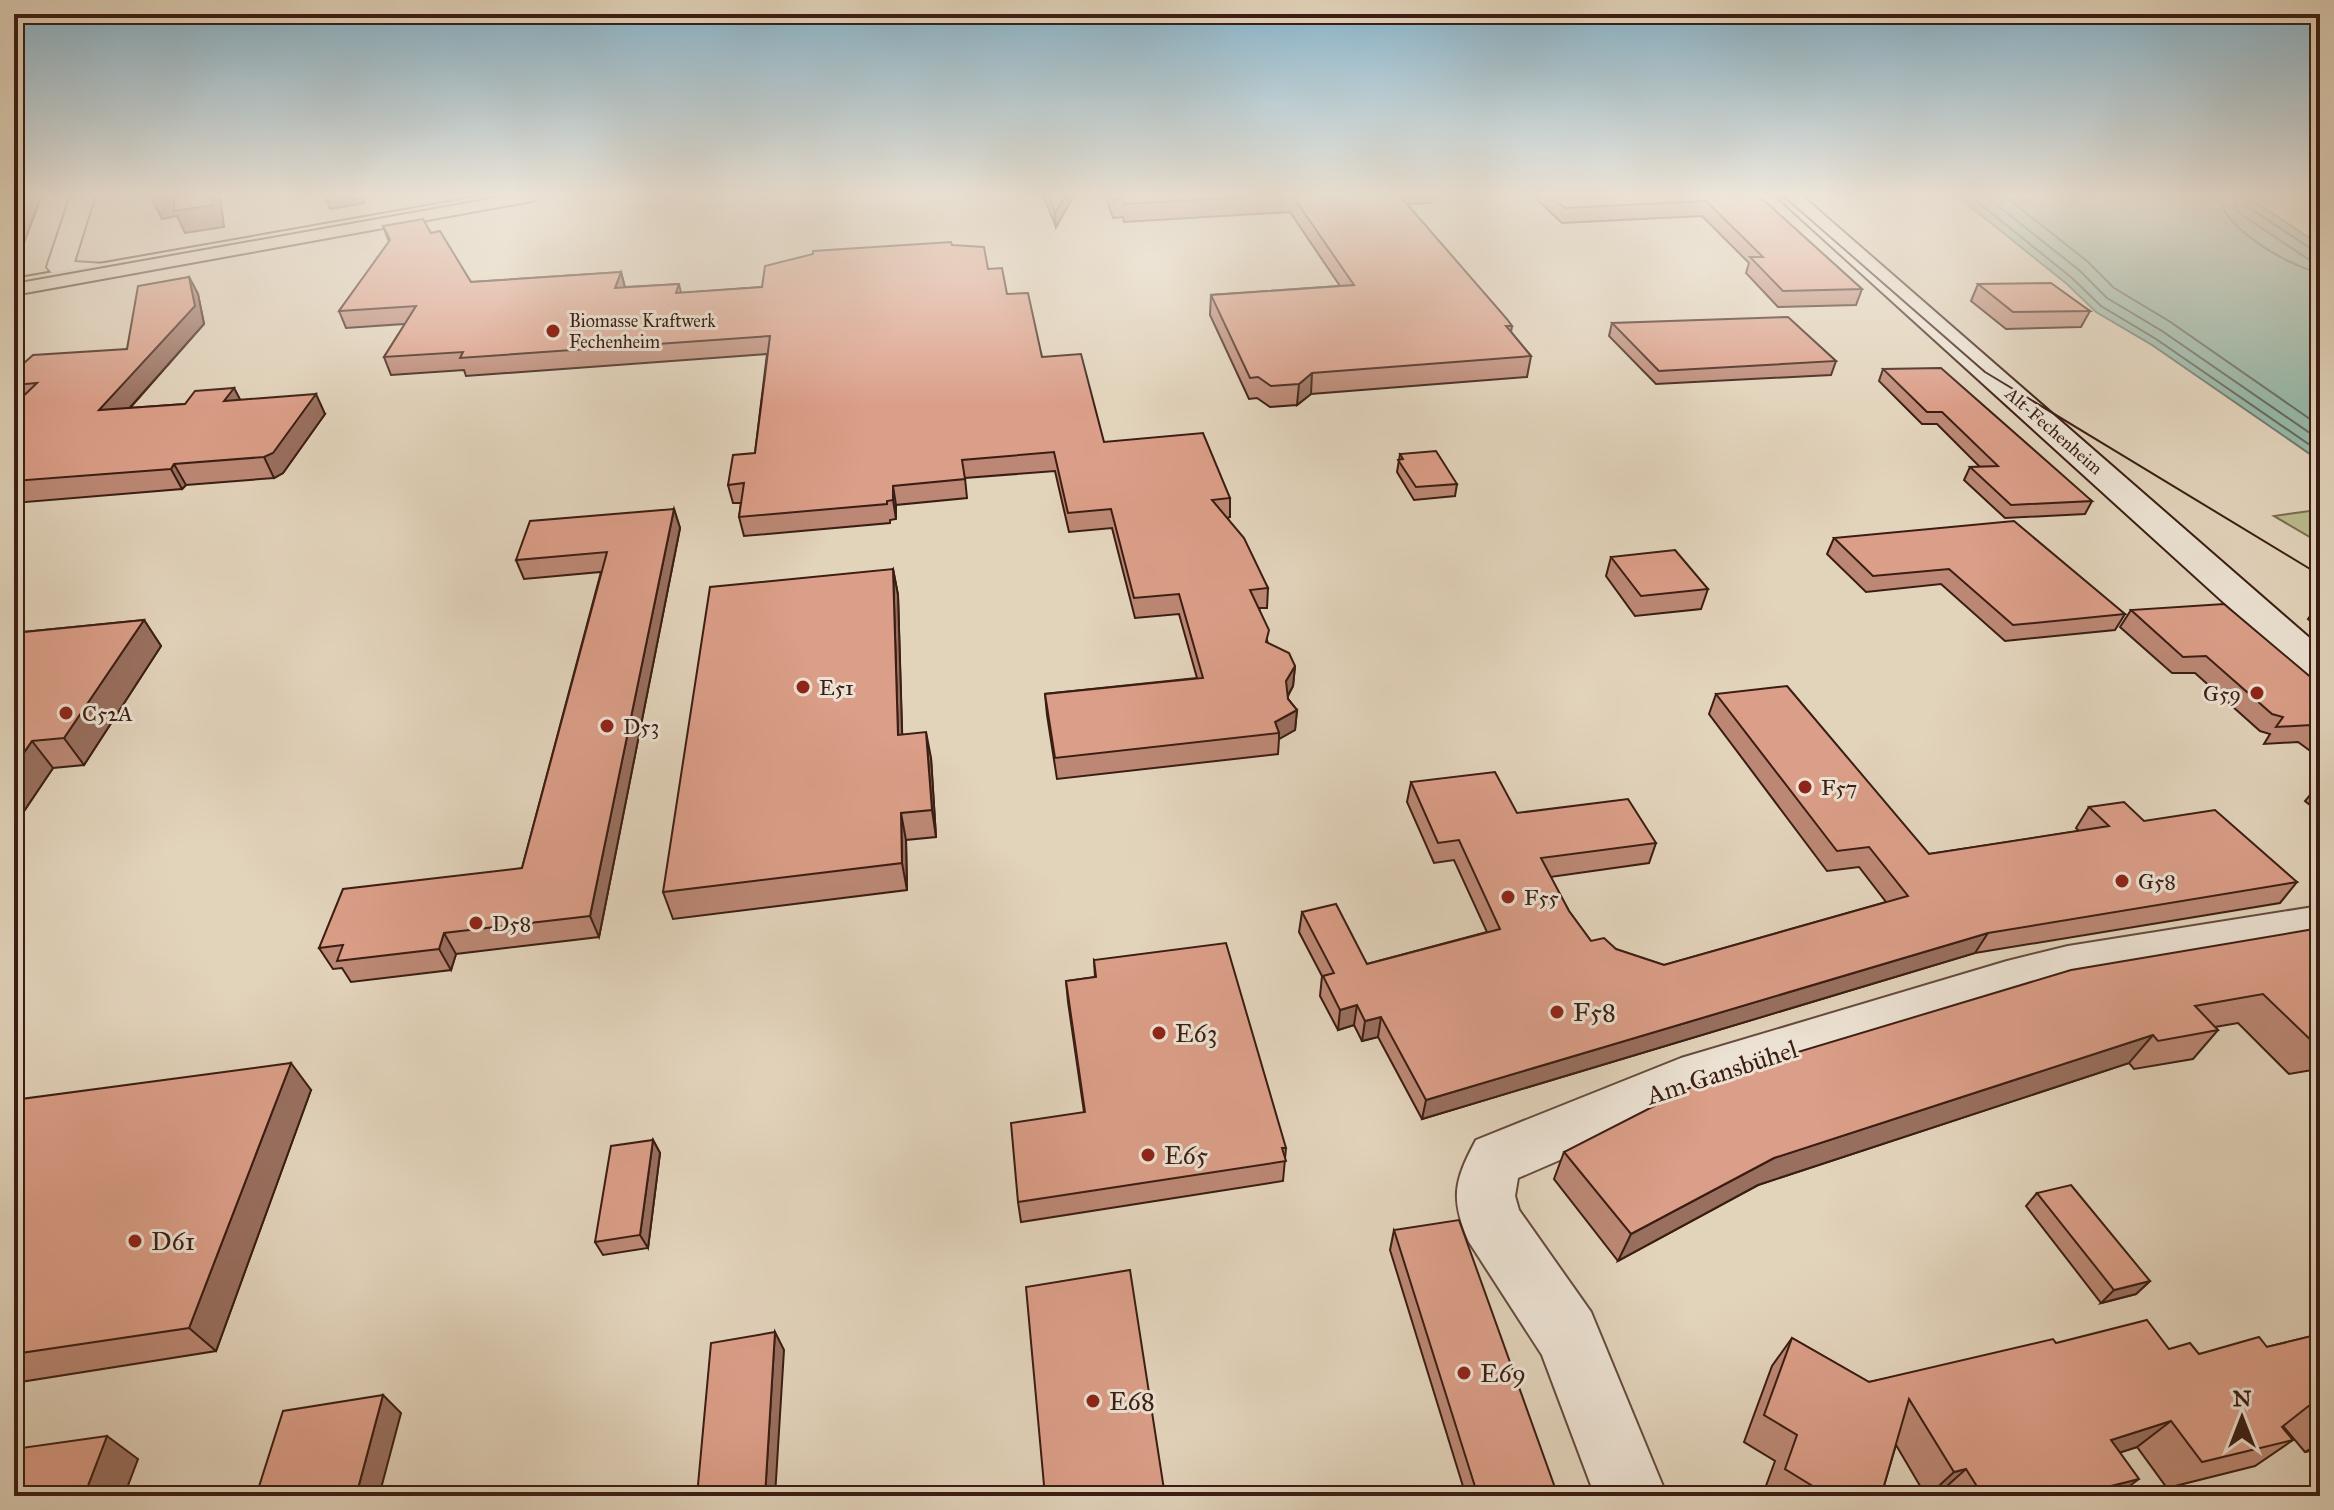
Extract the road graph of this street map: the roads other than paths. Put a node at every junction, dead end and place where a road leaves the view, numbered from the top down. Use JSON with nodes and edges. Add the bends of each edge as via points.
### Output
{"nodes":[{"id":1,"x":69,"y":265,"type":"edge"},
{"id":2,"x":138,"y":265,"type":"edge"},
{"id":3,"x":1866,"y":265,"type":"edge"},
{"id":4,"x":60,"y":267,"type":"junction"},
{"id":5,"x":113,"y":270,"type":"junction"},
{"id":6,"x":14,"y":275,"type":"edge"},
{"id":7,"x":14,"y":287,"type":"edge"},
{"id":8,"x":2320,"y":668,"type":"edge"},
{"id":9,"x":2320,"y":925,"type":"edge"},
{"id":10,"x":1631,"y":1496,"type":"edge"}],
"edges":[{"from":1,"to":4,"type":"main road"},
{"from":2,"to":5,"type":"main road"},
{"from":3,"to":8,"type":"street","name":"Alt-Fechenheim"},
{"from":4,"to":5,"type":"street"},
{"from":4,"to":6,"type":"main road"},
{"from":5,"to":7,"type":"main road"},
{"from":9,"to":10,"type":"street","name":"Am Gansbühel","via":[[2007,982],[1681,1082],[1497,1159],[1485,1196],[1491,1222],[1568,1335]]}]}
